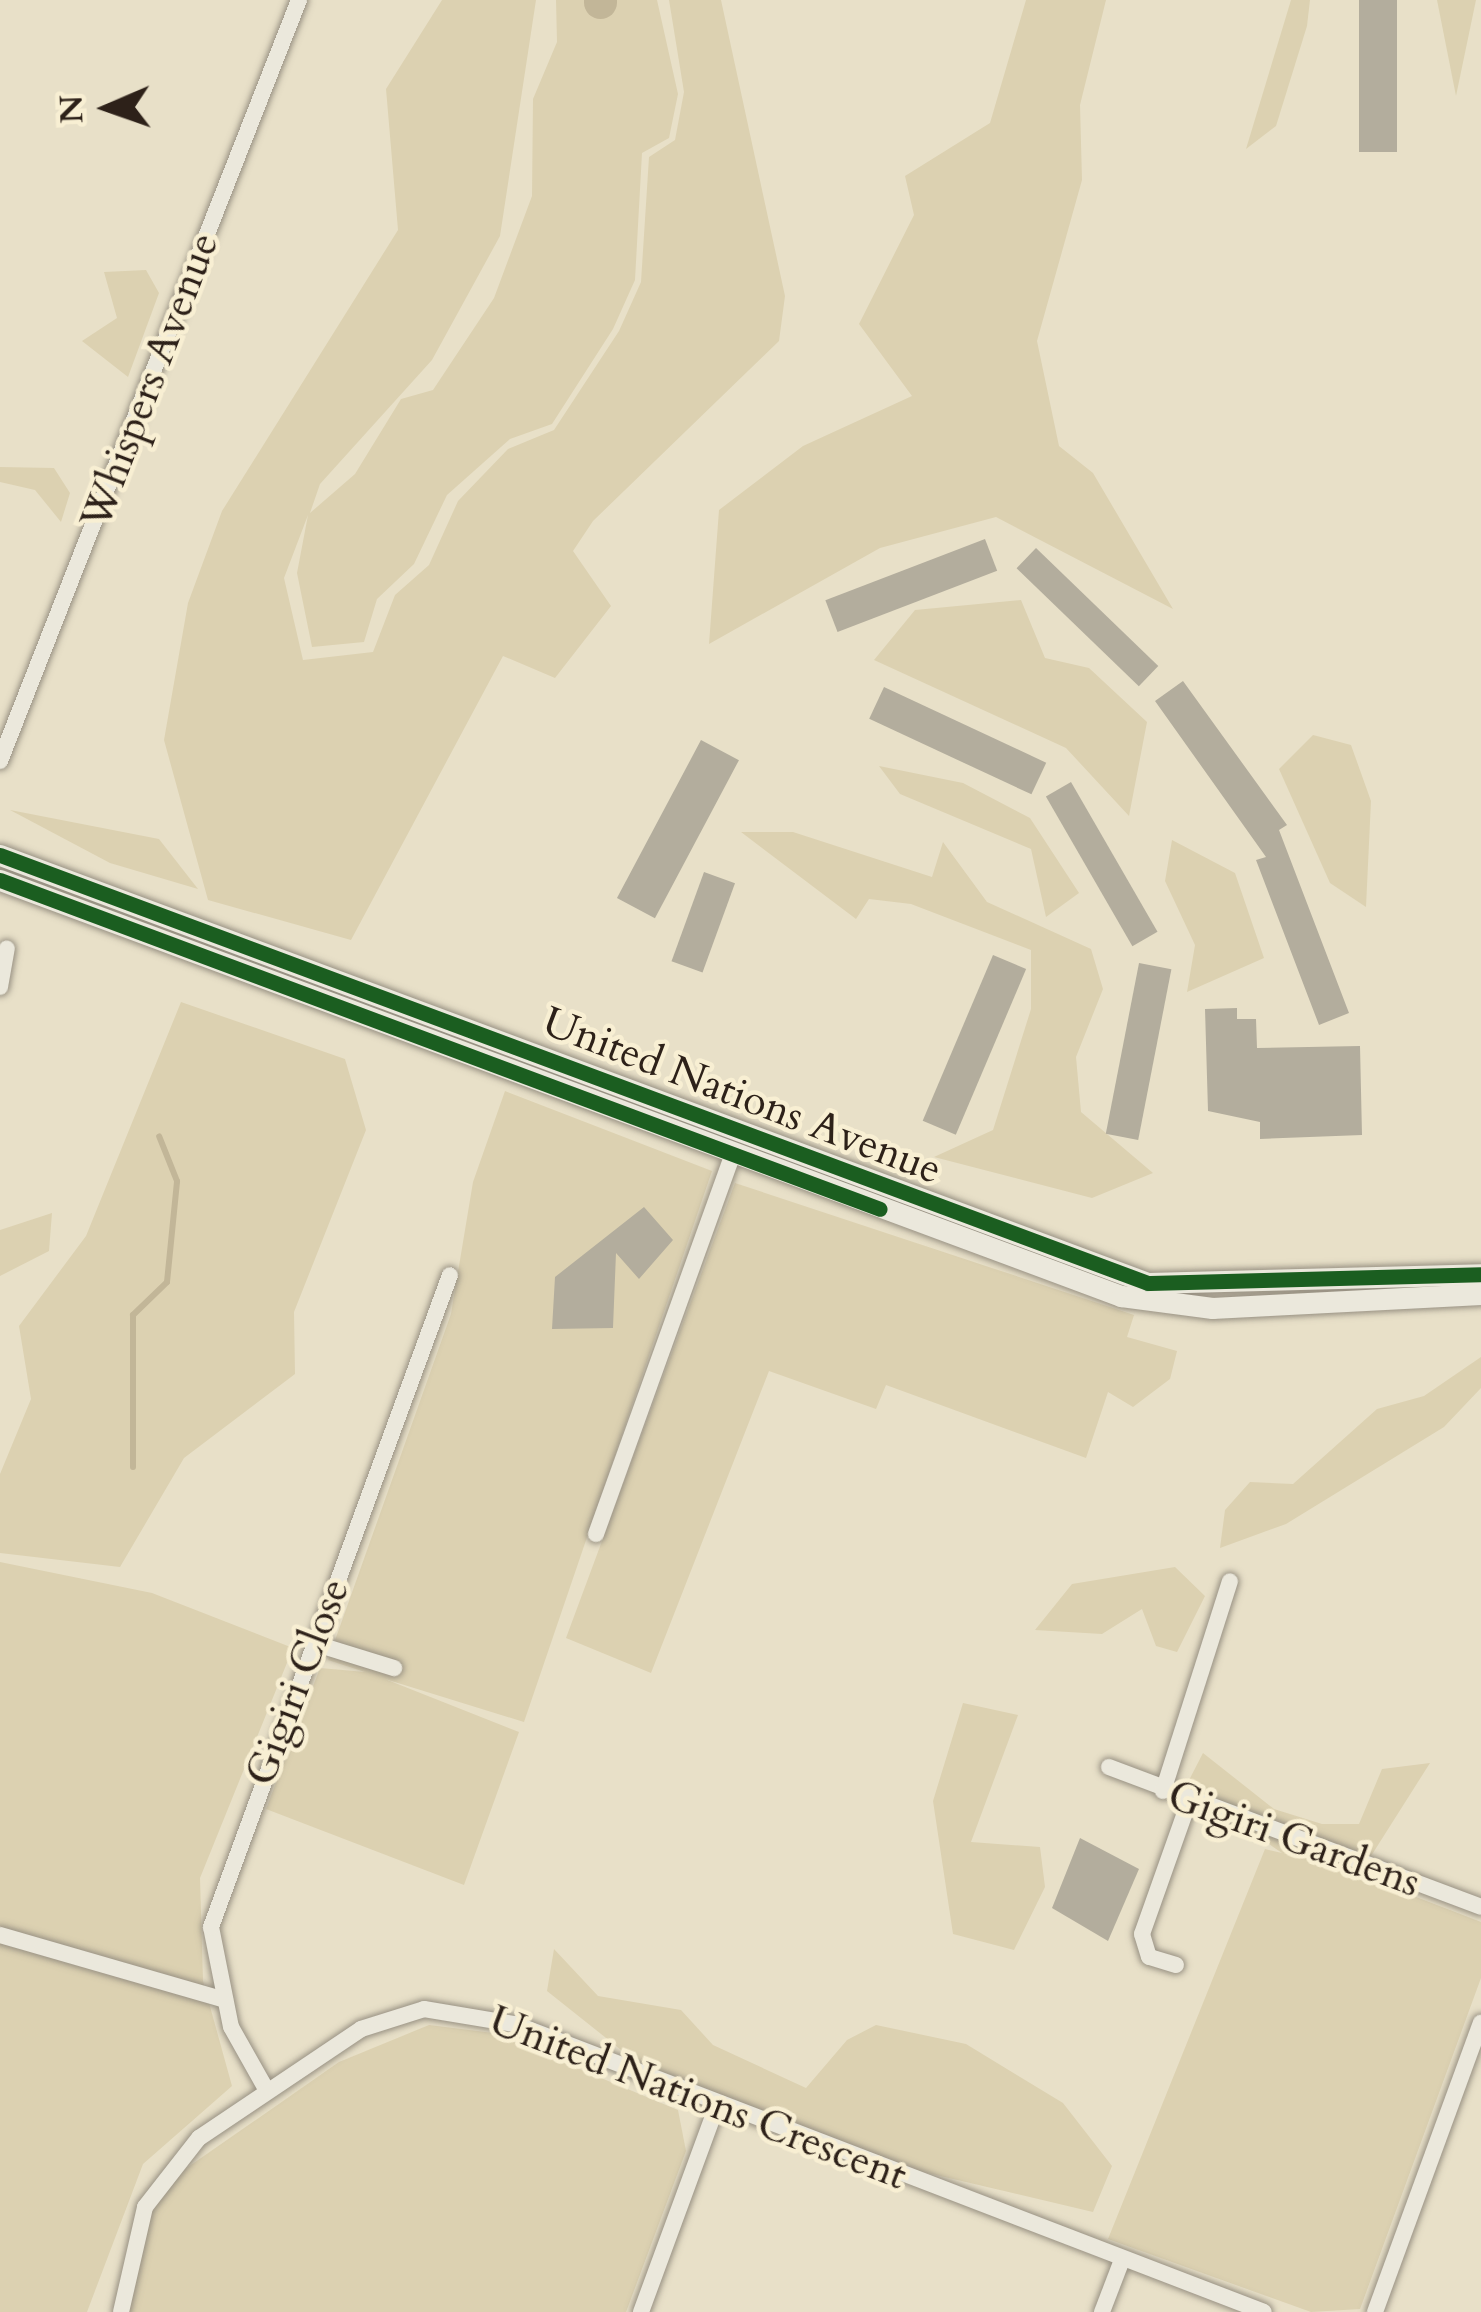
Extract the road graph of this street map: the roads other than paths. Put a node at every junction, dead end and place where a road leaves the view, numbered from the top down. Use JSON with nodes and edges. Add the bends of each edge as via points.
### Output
{"nodes":[{"id":1,"x":299,"y":0,"type":"edge"},
{"id":2,"x":0,"y":761,"type":"edge"},
{"id":3,"x":0,"y":855,"type":"edge"},
{"id":4,"x":0,"y":880,"type":"edge"},
{"id":5,"x":7,"y":949,"type":"dead end"},
{"id":6,"x":0,"y":988,"type":"edge"},
{"id":7,"x":576,"y":1082,"type":"junction"},
{"id":8,"x":733,"y":1153,"type":"junction"},
{"id":9,"x":1481,"y":1274,"type":"edge"},
{"id":10,"x":450,"y":1275,"type":"dead end"},
{"id":11,"x":1481,"y":1294,"type":"edge"},
{"id":12,"x":596,"y":1534,"type":"dead end"},
{"id":13,"x":1230,"y":1581,"type":"dead end"},
{"id":14,"x":313,"y":1643,"type":"junction"},
{"id":15,"x":394,"y":1668,"type":"dead end"},
{"id":16,"x":1109,"y":1767,"type":"dead end"},
{"id":17,"x":1163,"y":1791,"type":"junction"},
{"id":18,"x":1189,"y":1802,"type":"junction"},
{"id":19,"x":1481,"y":1907,"type":"edge"},
{"id":20,"x":0,"y":1935,"type":"edge"},
{"id":21,"x":1176,"y":1965,"type":"dead end"},
{"id":22,"x":225,"y":2000,"type":"junction"},
{"id":23,"x":1481,"y":2023,"type":"edge"},
{"id":24,"x":266,"y":2089,"type":"junction"},
{"id":25,"x":717,"y":2105,"type":"junction"},
{"id":26,"x":1122,"y":2260,"type":"junction"},
{"id":27,"x":121,"y":2312,"type":"edge"},
{"id":28,"x":640,"y":2312,"type":"edge"},
{"id":29,"x":1102,"y":2312,"type":"edge"},
{"id":30,"x":1264,"y":2312,"type":"edge"},
{"id":31,"x":1376,"y":2312,"type":"edge"}],
"edges":[{"from":1,"to":2,"type":"street","name":"Whispers Avenue"},
{"from":3,"to":7,"type":"street","name":"United Nations Avenue"},
{"from":4,"to":7,"type":"street","name":"United Nations Avenue"},
{"from":5,"to":6,"type":"street"},
{"from":7,"to":8,"type":"street","name":"United Nations Avenue"},
{"from":7,"to":9,"type":"street","name":"United Nations Avenue","via":[[1148,1283]]},
{"from":8,"to":11,"type":"street","name":"United Nations Avenue","via":[[1160,1304]]},
{"from":8,"to":12,"type":"street"},
{"from":10,"to":14,"type":"street","name":"Gigiri Close"},
{"from":13,"to":17,"type":"street"},
{"from":14,"to":15,"type":"street"},
{"from":14,"to":22,"type":"street","name":"Gigiri Close","via":[[219,1892],[213,1967]]},
{"from":16,"to":17,"type":"street","name":"Gigiri Gardens"},
{"from":17,"to":18,"type":"street","name":"Gigiri Gardens"},
{"from":18,"to":19,"type":"street","name":"Gigiri Gardens"},
{"from":18,"to":21,"type":"street","via":[[1142,1945]]},
{"from":20,"to":22,"type":"street"},
{"from":22,"to":24,"type":"street","name":"Gigiri Close"},
{"from":23,"to":31,"type":"street"},
{"from":24,"to":25,"type":"street","name":"United Nations Crescent","via":[[380,2020],[457,2009]]},
{"from":24,"to":27,"type":"street","name":"United Nations Crescent","via":[[158,2182]]},
{"from":25,"to":26,"type":"street","name":"United Nations Crescent"},
{"from":25,"to":28,"type":"street"},
{"from":26,"to":29,"type":"street"},
{"from":26,"to":30,"type":"street","name":"United Nations Crescent"}]}
